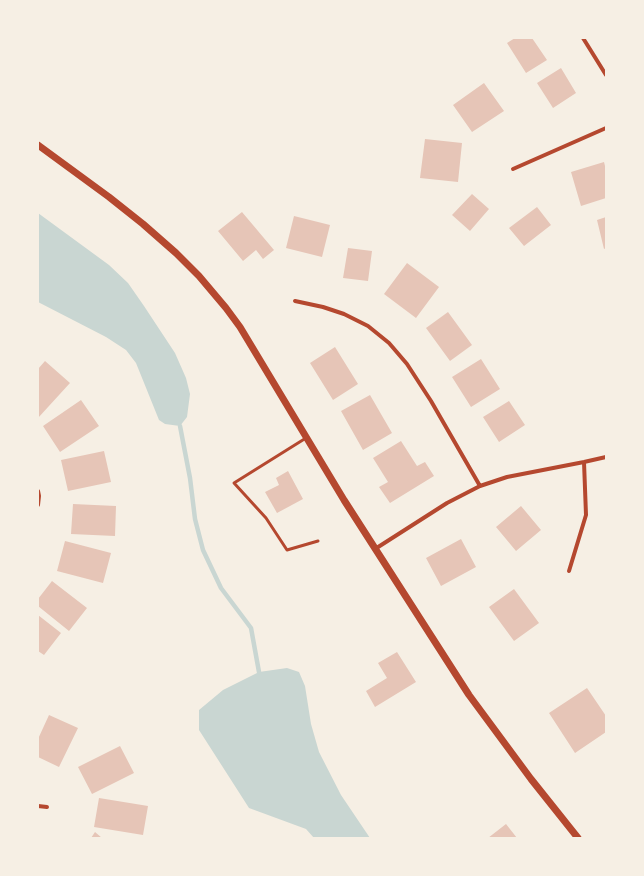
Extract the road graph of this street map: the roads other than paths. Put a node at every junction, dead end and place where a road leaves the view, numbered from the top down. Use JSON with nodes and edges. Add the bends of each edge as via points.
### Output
{"nodes":[{"id":1,"x":583,"y":38,"type":"edge"},
{"id":2,"x":606,"y":75,"type":"edge"},
{"id":3,"x":606,"y":128,"type":"edge"},
{"id":4,"x":38,"y":145,"type":"edge"},
{"id":5,"x":512,"y":169,"type":"dead end"},
{"id":6,"x":295,"y":301,"type":"dead end"},
{"id":7,"x":306,"y":438,"type":"junction"},
{"id":8,"x":606,"y":457,"type":"edge"},
{"id":9,"x":584,"y":462,"type":"junction"},
{"id":10,"x":480,"y":486,"type":"junction"},
{"id":11,"x":38,"y":491,"type":"edge"},
{"id":12,"x":38,"y":505,"type":"edge"},
{"id":13,"x":318,"y":541,"type":"dead end"},
{"id":14,"x":375,"y":549,"type":"junction"},
{"id":15,"x":570,"y":571,"type":"dead end"},
{"id":16,"x":38,"y":806,"type":"edge"},
{"id":17,"x":47,"y":807,"type":"dead end"},
{"id":18,"x":578,"y":838,"type":"edge"}],
"edges":[{"from":1,"to":2,"type":"street"},
{"from":3,"to":5,"type":"street"},
{"from":4,"to":7,"type":"street","via":[[143,224],[199,276],[240,327]]},
{"from":6,"to":10,"type":"street","via":[[344,314],[368,326],[389,343],[430,401]]},
{"from":7,"to":13,"type":"lane","via":[[234,483],[266,518],[287,550]]},
{"from":7,"to":14,"type":"street"},
{"from":8,"to":9,"type":"street"},
{"from":9,"to":10,"type":"street","via":[[507,477]]},
{"from":9,"to":15,"type":"street","via":[[586,515]]},
{"from":10,"to":14,"type":"street","via":[[447,503]]},
{"from":11,"to":12,"type":"street"},
{"from":14,"to":18,"type":"street","via":[[469,695]]},
{"from":16,"to":17,"type":"street"}]}
